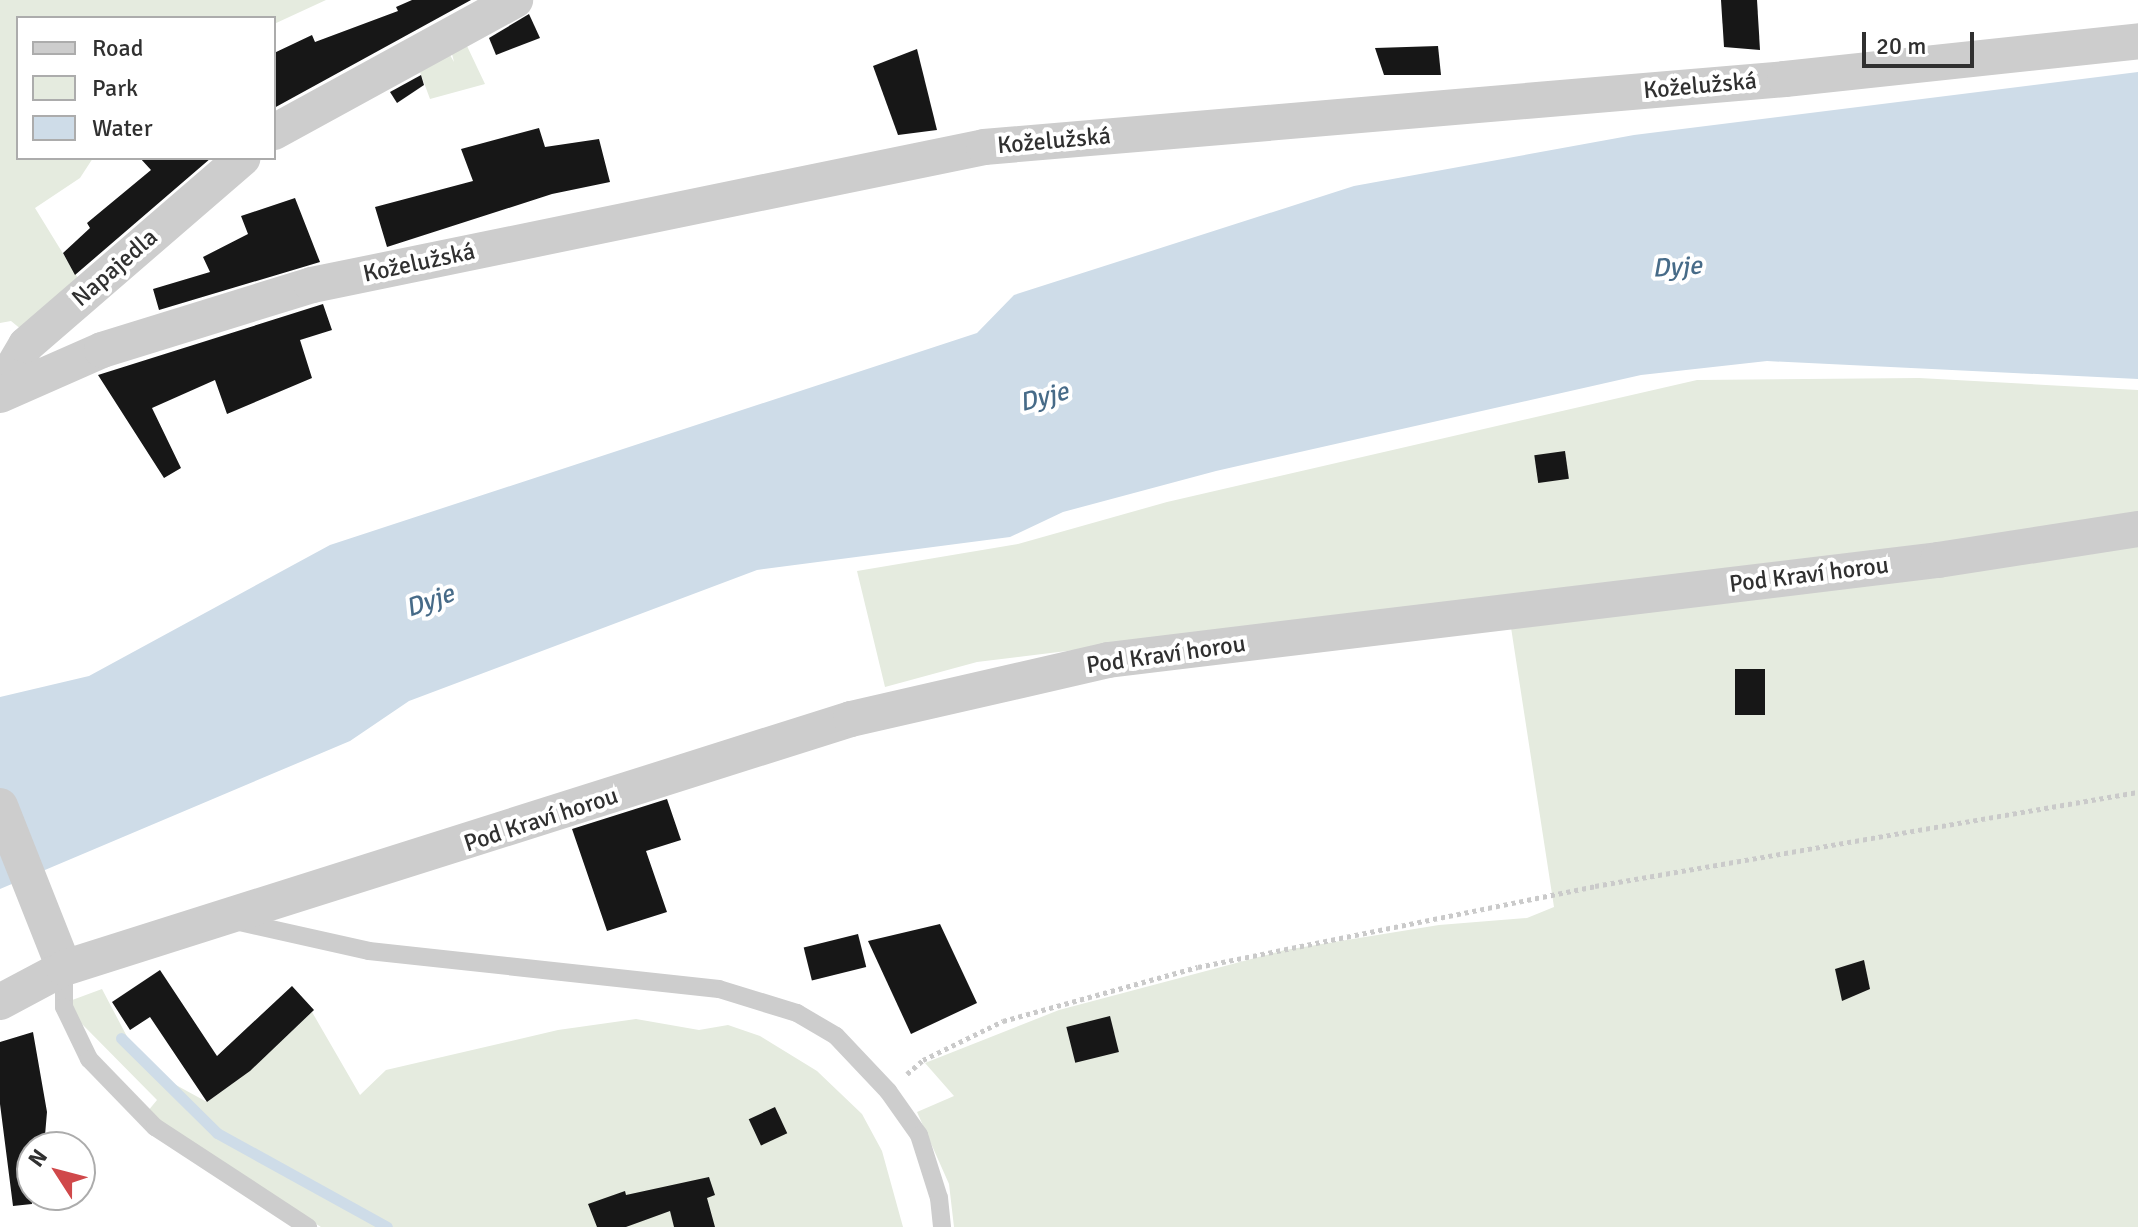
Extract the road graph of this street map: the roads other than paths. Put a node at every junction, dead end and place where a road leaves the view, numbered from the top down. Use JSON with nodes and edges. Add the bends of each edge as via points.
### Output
{"nodes":[{"id":1,"x":515,"y":0,"type":"edge"},
{"id":2,"x":2138,"y":41,"type":"edge"},
{"id":3,"x":276,"y":131,"type":"edge"},
{"id":4,"x":241,"y":160,"type":"edge"},
{"id":5,"x":0,"y":389,"type":"edge"},
{"id":6,"x":0,"y":395,"type":"edge"},
{"id":7,"x":2138,"y":529,"type":"edge"},
{"id":8,"x":0,"y":806,"type":"edge"},
{"id":9,"x":223,"y":918,"type":"junction"},
{"id":10,"x":64,"y":968,"type":"junction"},
{"id":11,"x":0,"y":1002,"type":"edge"},
{"id":12,"x":308,"y":1227,"type":"edge"},
{"id":13,"x":942,"y":1227,"type":"edge"}],
"edges":[{"from":1,"to":3,"type":"street"},
{"from":2,"to":6,"type":"street","name":"Koželužská","via":[[1785,79],[984,147],[312,285],[102,350]]},
{"from":4,"to":5,"type":"street","name":"Napajedla","via":[[26,345]]},
{"from":7,"to":9,"type":"street","name":"Pod Kraví horou","via":[[1938,560],[1108,660],[851,719]]},
{"from":8,"to":10,"type":"street"},
{"from":9,"to":10,"type":"street","name":"Pod Kraví horou"},
{"from":9,"to":13,"type":"lane","via":[[369,951],[756,996],[836,1036],[888,1091],[919,1135],[939,1198]]},
{"from":10,"to":11,"type":"street","name":"Pod Kraví horou"},
{"from":10,"to":12,"type":"lane","via":[[64,1007],[89,1059],[155,1127]]}]}
